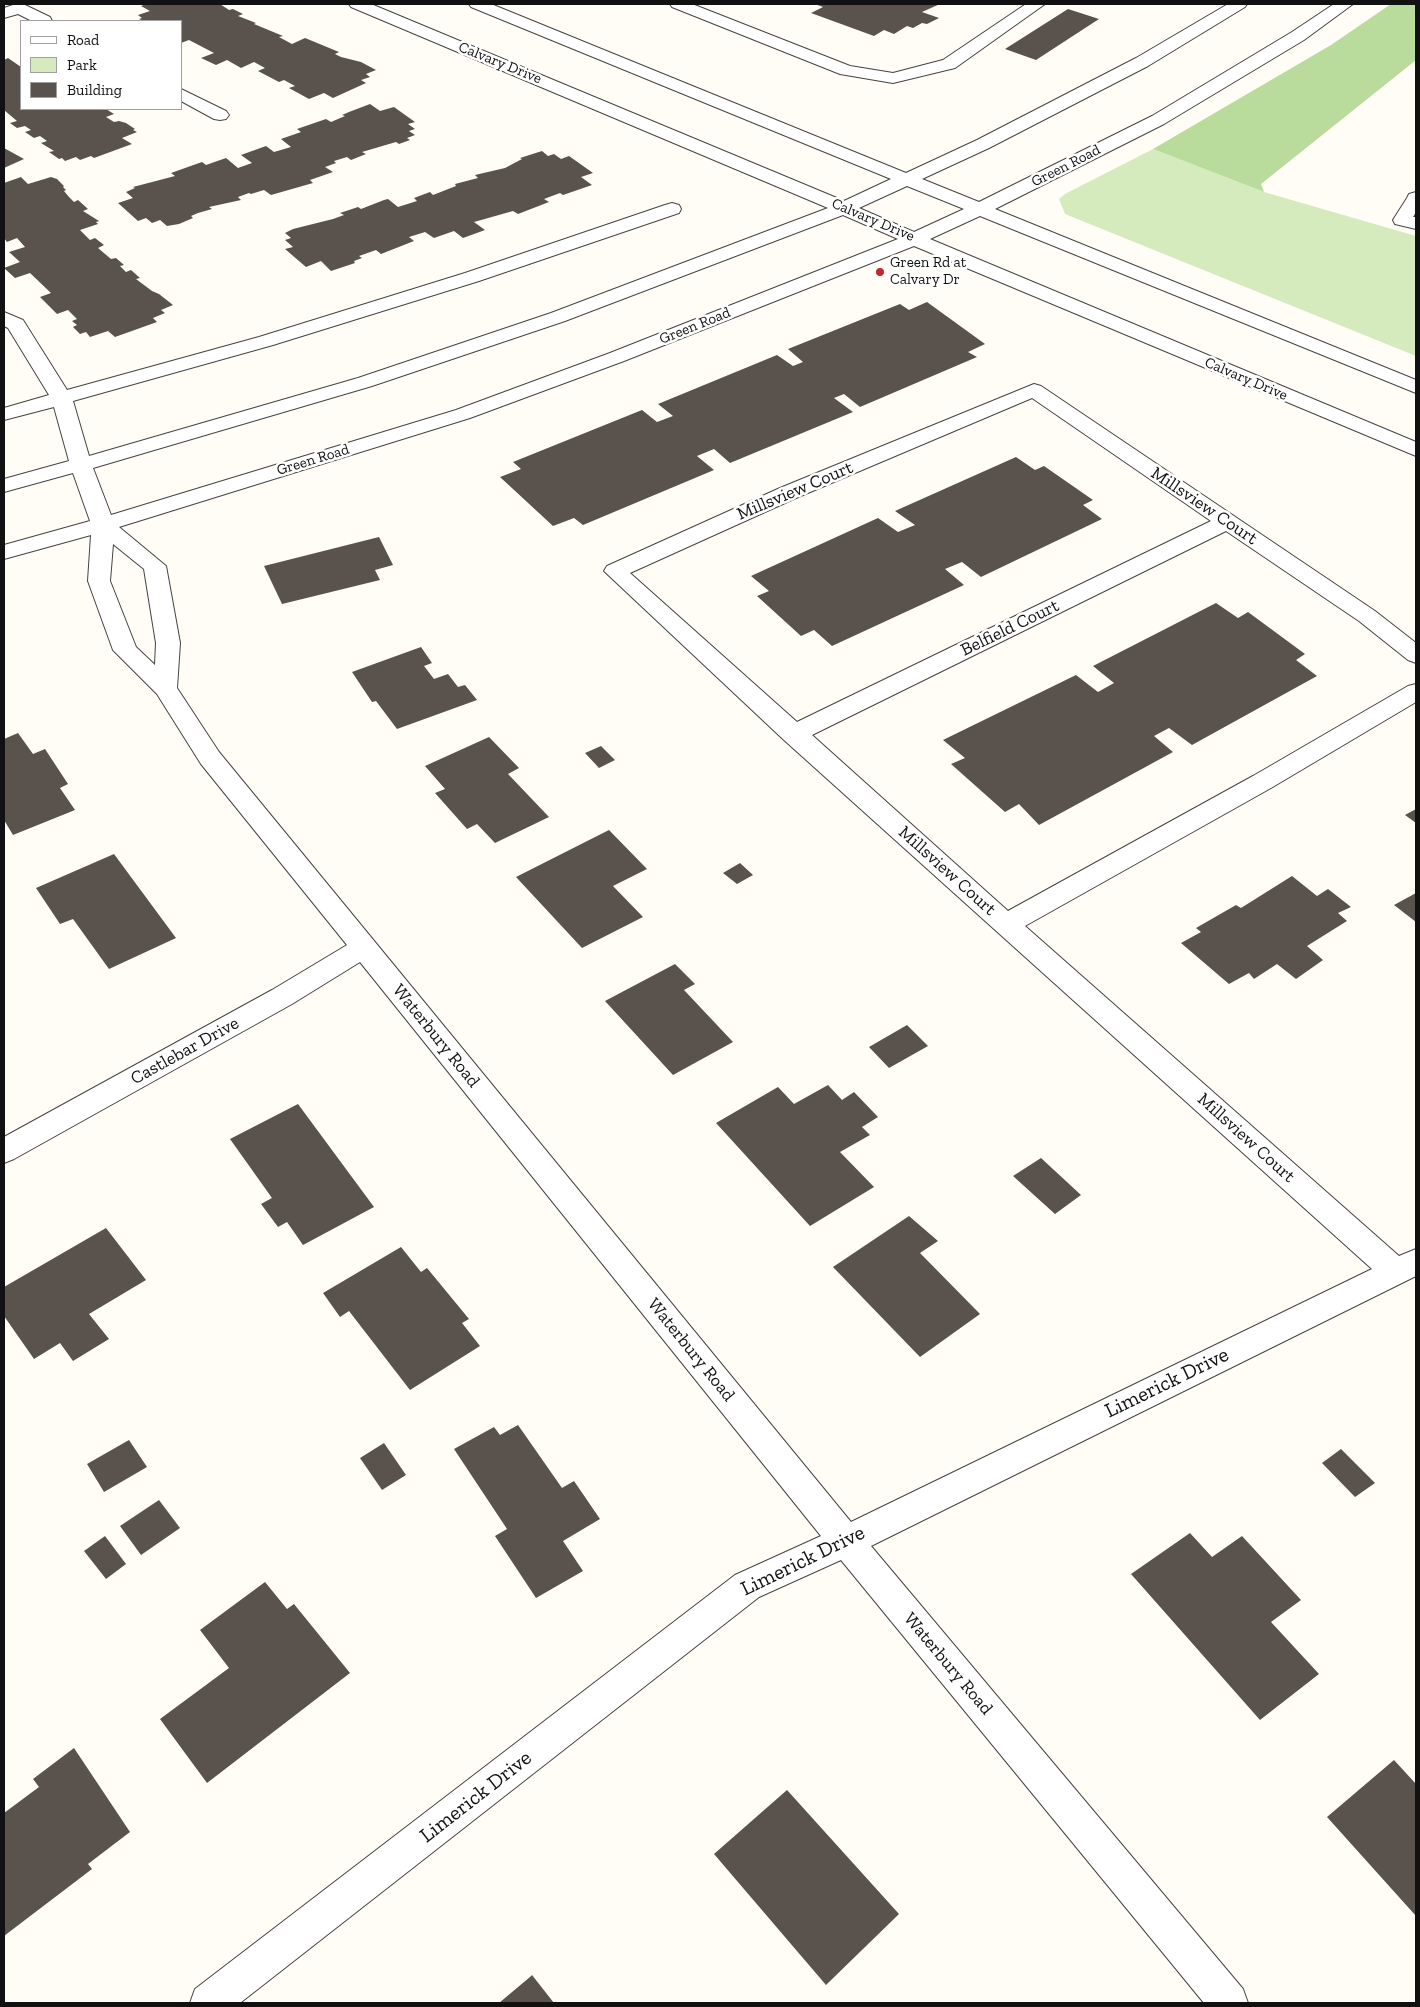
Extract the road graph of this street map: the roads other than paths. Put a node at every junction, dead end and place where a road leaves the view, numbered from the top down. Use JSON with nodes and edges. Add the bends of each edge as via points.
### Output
{"nodes":[{"id":1,"x":357,"y":4,"type":"edge"},
{"id":2,"x":477,"y":4,"type":"edge"},
{"id":3,"x":678,"y":4,"type":"edge"},
{"id":4,"x":1037,"y":4,"type":"edge"},
{"id":5,"x":1239,"y":4,"type":"edge"},
{"id":6,"x":1345,"y":4,"type":"edge"},
{"id":7,"x":17,"y":7,"type":"edge"},
{"id":8,"x":42,"y":20,"type":"edge"},
{"id":9,"x":182,"y":95,"type":"edge"},
{"id":10,"x":220,"y":115,"type":"dead end"},
{"id":11,"x":906,"y":178,"type":"junction"},
{"id":12,"x":1416,"y":198,"type":"edge"},
{"id":13,"x":844,"y":208,"type":"junction"},
{"id":14,"x":672,"y":209,"type":"dead end"},
{"id":15,"x":980,"y":209,"type":"junction"},
{"id":16,"x":1416,"y":224,"type":"edge"},
{"id":17,"x":915,"y":238,"type":"junction"},
{"id":18,"x":4,"y":318,"type":"edge"},
{"id":19,"x":1416,"y":387,"type":"edge"},
{"id":20,"x":62,"y":399,"type":"junction"},
{"id":21,"x":4,"y":414,"type":"edge"},
{"id":22,"x":1416,"y":450,"type":"edge"},
{"id":23,"x":81,"y":465,"type":"junction"},
{"id":24,"x":4,"y":486,"type":"edge"},
{"id":25,"x":1226,"y":522,"type":"junction"},
{"id":26,"x":103,"y":525,"type":"junction"},
{"id":27,"x":4,"y":552,"type":"edge"},
{"id":28,"x":1416,"y":655,"type":"edge"},
{"id":29,"x":165,"y":688,"type":"junction"},
{"id":30,"x":1416,"y":692,"type":"edge"},
{"id":31,"x":793,"y":734,"type":"junction"},
{"id":32,"x":1006,"y":924,"type":"junction"},
{"id":33,"x":364,"y":947,"type":"junction"},
{"id":34,"x":4,"y":1151,"type":"edge"},
{"id":35,"x":1406,"y":1267,"type":"edge"},
{"id":36,"x":846,"y":1540,"type":"junction"},
{"id":37,"x":209,"y":2003,"type":"edge"},
{"id":38,"x":1229,"y":2003,"type":"edge"}],
"edges":[{"from":1,"to":13,"type":"street","name":"Calvary Drive"},
{"from":2,"to":11,"type":"street"},
{"from":3,"to":4,"type":"street","via":[[846,70],[893,78],[950,63]]},
{"from":5,"to":11,"type":"street","via":[[1066,103]]},
{"from":6,"to":15,"type":"street","name":"Green Road","via":[[1158,120]]},
{"from":7,"to":8,"type":"street"},
{"from":9,"to":10,"type":"street"},
{"from":11,"to":13,"type":"street"},
{"from":11,"to":15,"type":"street"},
{"from":12,"to":16,"type":"street","via":[[1402,220]]},
{"from":13,"to":17,"type":"street","name":"Calvary Drive"},
{"from":13,"to":23,"type":"street","via":[[675,274],[432,360],[235,422]]},
{"from":14,"to":20,"type":"street","via":[[304,330]]},
{"from":15,"to":17,"type":"street","name":"Green Road"},
{"from":15,"to":19,"type":"street"},
{"from":17,"to":22,"type":"street","name":"Calvary Drive"},
{"from":17,"to":26,"type":"street","name":"Green Road","via":[[617,357],[463,414]]},
{"from":18,"to":20,"type":"street","via":[[16,324]]},
{"from":20,"to":21,"type":"street"},
{"from":20,"to":23,"type":"street"},
{"from":23,"to":24,"type":"street"},
{"from":23,"to":26,"type":"street"},
{"from":25,"to":28,"type":"street","name":"Millsview Court","via":[[1367,616]]},
{"from":25,"to":31,"type":"street","name":"Belfield Court"},
{"from":25,"to":31,"type":"street","name":"Millsview Court","via":[[1034,390],[788,493],[615,571]]},
{"from":26,"to":27,"type":"street","name":"Green Road"},
{"from":26,"to":29,"type":"street","name":"Waterbury Road","via":[[99,581],[102,590],[126,650]]},
{"from":26,"to":29,"type":"street","via":[[155,566],[168,643]]},
{"from":29,"to":33,"type":"street","name":"Waterbury Road","via":[[210,758]]},
{"from":30,"to":32,"type":"street","name":"Millsview Court"},
{"from":31,"to":32,"type":"street","name":"Millsview Court"},
{"from":32,"to":35,"type":"street","name":"Millsview Court"},
{"from":33,"to":34,"type":"street","name":"Castlebar Drive","via":[[282,997]]},
{"from":33,"to":36,"type":"street","name":"Waterbury Road"},
{"from":35,"to":36,"type":"street","name":"Limerick Drive"},
{"from":36,"to":37,"type":"street","name":"Limerick Drive","via":[[747,1586]]},
{"from":36,"to":38,"type":"street","name":"Waterbury Road"}]}
